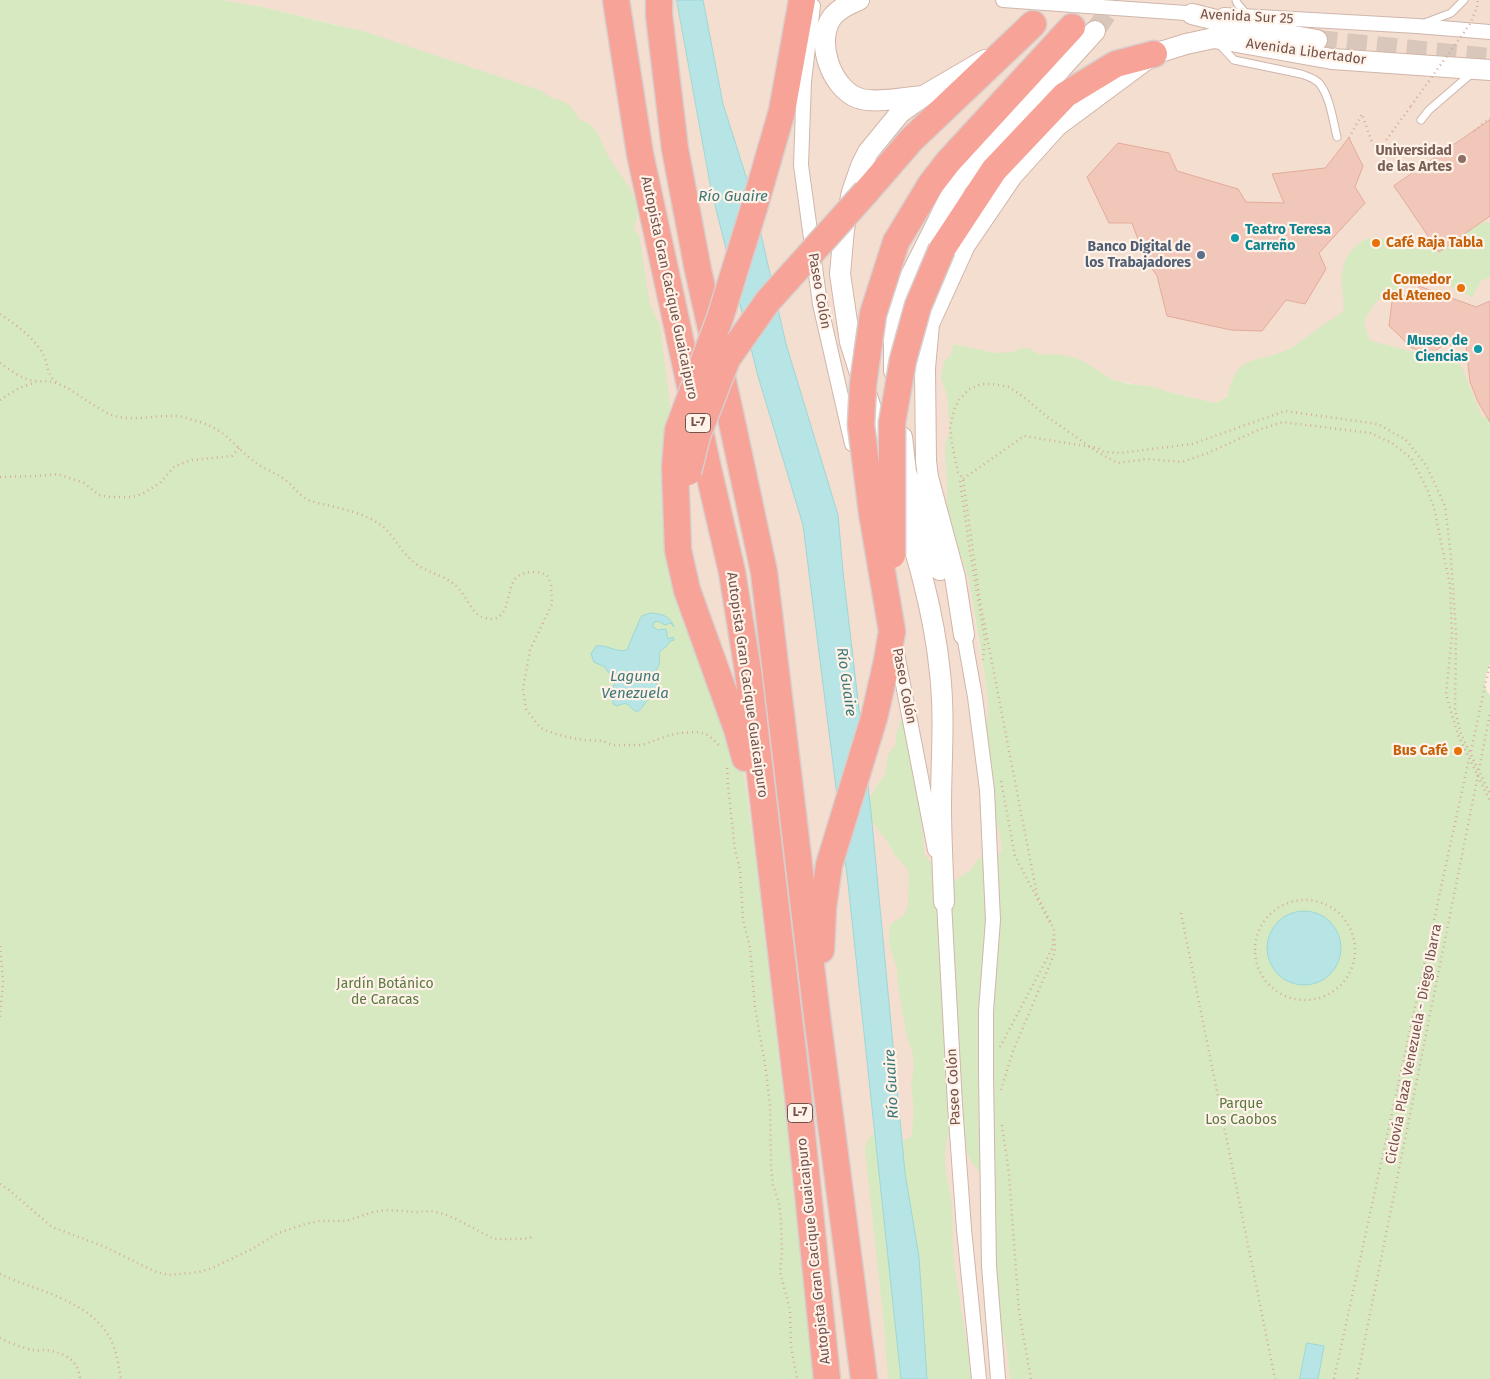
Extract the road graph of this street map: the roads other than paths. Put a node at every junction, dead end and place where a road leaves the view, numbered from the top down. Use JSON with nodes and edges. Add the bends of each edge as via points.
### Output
{"nodes":[{"id":1,"x":616,"y":0,"type":"edge"},
{"id":2,"x":806,"y":0,"type":"edge"},
{"id":3,"x":859,"y":0,"type":"edge"},
{"id":4,"x":1003,"y":0,"type":"edge"},
{"id":5,"x":1236,"y":0,"type":"edge"},
{"id":6,"x":1464,"y":0,"type":"edge"},
{"id":7,"x":659,"y":8,"type":"edge"},
{"id":8,"x":1192,"y":14,"type":"junction"},
{"id":9,"x":1248,"y":16,"type":"junction"},
{"id":10,"x":1033,"y":24,"type":"joint"},
{"id":11,"x":1418,"y":26,"type":"junction"},
{"id":12,"x":1083,"y":29,"type":"joint"},
{"id":13,"x":1490,"y":32,"type":"edge"},
{"id":14,"x":1214,"y":38,"type":"junction"},
{"id":15,"x":1154,"y":54,"type":"junction"},
{"id":16,"x":1484,"y":70,"type":"edge"},
{"id":17,"x":925,"y":95,"type":"junction"},
{"id":18,"x":1421,"y":120,"type":"dead end"},
{"id":19,"x":1337,"y":137,"type":"dead end"},
{"id":20,"x":681,"y":470,"type":"junction"},
{"id":21,"x":892,"y":631,"type":"junction"},
{"id":22,"x":964,"y":635,"type":"junction"},
{"id":23,"x":768,"y":848,"type":"junction"},
{"id":24,"x":944,"y":902,"type":"junction"},
{"id":25,"x":816,"y":1008,"type":"junction"},
{"id":26,"x":826,"y":1379,"type":"edge"},
{"id":27,"x":864,"y":1379,"type":"edge"},
{"id":28,"x":979,"y":1379,"type":"edge"},
{"id":29,"x":998,"y":1379,"type":"edge"}],
"edges":[{"from":1,"to":23,"type":"highway","name":"Autopista Gran Cacique Guaicaipuro","number":"L-7","via":[[640,154],[732,572],[748,671]]},
{"from":2,"to":20,"type":"highway","bridge":true,"via":[[782,111],[720,318],[678,430]]},
{"from":2,"to":24,"type":"street","name":"Paseo Colón","via":[[801,165],[820,304],[882,574]]},
{"from":3,"to":17,"type":"main road","via":[[833,17],[826,30],[826,57],[837,80],[858,98],[869,100]]},
{"from":4,"to":8,"type":"street","name":"Avenida Sur 25"},
{"from":5,"to":9,"type":"lane"},
{"from":6,"to":11,"type":"lane","via":[[1451,13]]},
{"from":7,"to":25,"type":"highway","name":"Autopista Gran Cacique Guaicaipuro","number":"L-7","via":[[675,149],[764,572]]},
{"from":8,"to":9,"type":"street","name":"Avenida Sur 25"},
{"from":8,"to":14,"type":"main road","via":[[1317,40]]},
{"from":9,"to":11,"type":"street","name":"Avenida Sur 25"},
{"from":10,"to":17,"type":"main road","via":[[978,65]]},
{"from":10,"to":20,"type":"highway","bridge":true,"via":[[911,140],[768,301],[727,359]]},
{"from":11,"to":13,"type":"street","name":"Avenida Sur 25"},
{"from":12,"to":21,"type":"highway","bridge":true,"via":[[948,162],[931,184],[896,242],[873,314],[863,385],[862,425],[872,513]]},
{"from":12,"to":22,"type":"main road","via":[[957,183],[902,293],[894,327],[894,369],[906,472]]},
{"from":14,"to":15,"type":"main road","name":"Avenida Libertador"},
{"from":14,"to":16,"type":"main road","name":"Avenida Libertador","via":[[1332,59]]},
{"from":14,"to":19,"type":"lane","via":[[1234,60],[1301,74],[1319,84],[1329,103]]},
{"from":15,"to":21,"type":"highway","bridge":true,"via":[[1116,64],[1065,95],[994,170],[942,249],[918,306],[903,360],[892,423]]},
{"from":15,"to":22,"type":"main road","name":"Avenida Libertador","via":[[1057,126],[1012,176],[965,245],[929,324],[925,368],[926,461],[954,577]]},
{"from":16,"to":18,"type":"lane","via":[[1429,110]]},
{"from":17,"to":24,"type":"main road","via":[[900,113],[868,152],[852,192],[844,229],[840,274],[850,342],[916,549],[934,624],[943,726]]},
{"from":20,"to":23,"type":"highway","via":[[678,550],[687,590],[737,729]]},
{"from":21,"to":25,"type":"highway","via":[[874,718],[829,865]]},
{"from":22,"to":29,"type":"street","via":[[987,790],[993,920],[986,1010],[986,1074],[988,1247]]},
{"from":23,"to":26,"type":"highway","name":"Autopista Gran Cacique Guaicaipuro","number":"L-7","via":[[798,1095]]},
{"from":24,"to":28,"type":"street","name":"Paseo Colón","via":[[964,1229]]},
{"from":25,"to":27,"type":"highway","name":"Autopista Gran Cacique Guaicaipuro","number":"L-7"}]}
